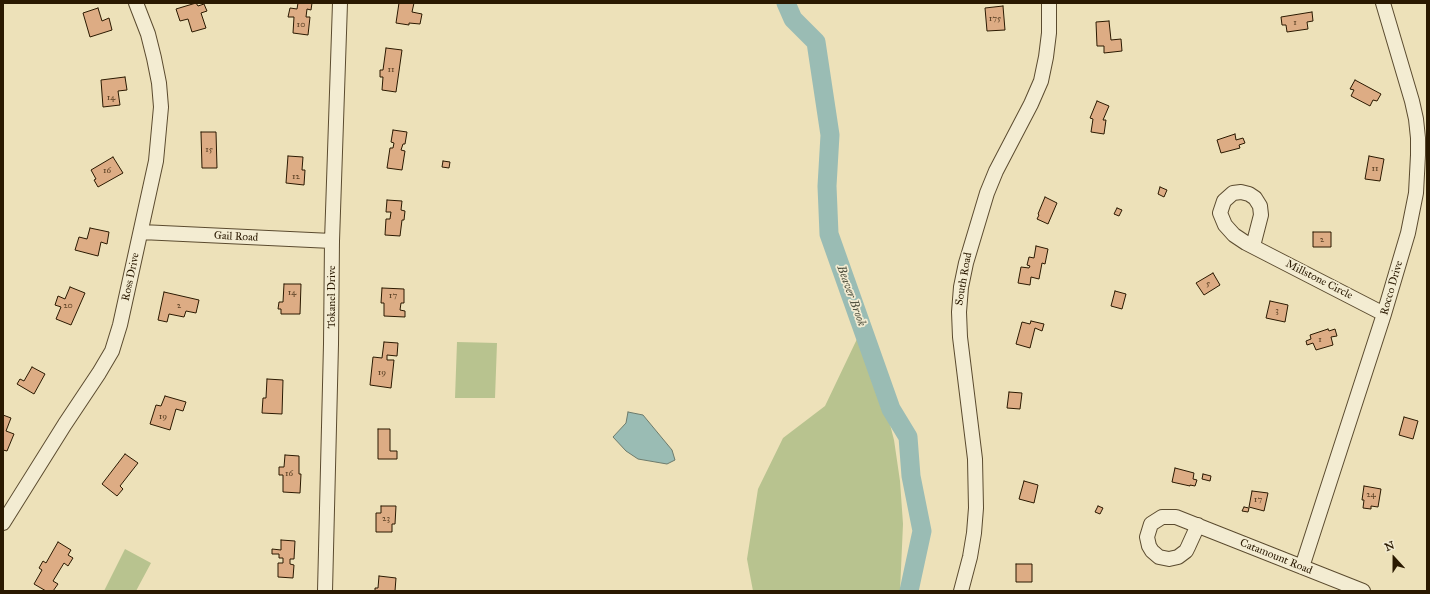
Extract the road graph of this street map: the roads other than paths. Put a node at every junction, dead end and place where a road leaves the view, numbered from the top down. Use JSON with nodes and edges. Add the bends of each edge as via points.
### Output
{"nodes":[{"id":1,"x":136,"y":3,"type":"edge"},
{"id":2,"x":340,"y":3,"type":"edge"},
{"id":3,"x":1049,"y":3,"type":"edge"},
{"id":4,"x":1383,"y":3,"type":"edge"},
{"id":5,"x":140,"y":232,"type":"junction"},
{"id":6,"x":332,"y":242,"type":"junction"},
{"id":7,"x":1253,"y":246,"type":"dead end"},
{"id":8,"x":1384,"y":314,"type":"junction"},
{"id":9,"x":3,"y":523,"type":"edge"},
{"id":10,"x":1198,"y":525,"type":"dead end"},
{"id":11,"x":1302,"y":567,"type":"junction"},
{"id":12,"x":1357,"y":590,"type":"edge"},
{"id":13,"x":325,"y":591,"type":"edge"},
{"id":14,"x":961,"y":591,"type":"edge"}],
"edges":[{"from":1,"to":5,"type":"street","name":"Ross Drive","via":[[154,58],[161,107],[156,161]]},
{"from":2,"to":6,"type":"street","name":"Tokanel Drive"},
{"from":3,"to":14,"type":"street","name":"South Road","via":[[1049,33],[1041,81],[987,192],[961,287],[960,336],[975,459],[976,508],[970,557]]},
{"from":4,"to":8,"type":"street","name":"Rocco Drive","via":[[1412,101],[1416,119],[1418,156],[1412,215]]},
{"from":5,"to":6,"type":"street","name":"Gail Road"},
{"from":5,"to":9,"type":"street","name":"Ross Drive","via":[[120,325],[112,350]]},
{"from":6,"to":13,"type":"street","name":"Tokanel Drive"},
{"from":7,"to":8,"type":"street","name":"Millstone Circle"},
{"from":8,"to":11,"type":"street","name":"Rocco Drive"},
{"from":10,"to":11,"type":"street","name":"Catamount Road"},
{"from":11,"to":12,"type":"street","name":"Catamount Road"}]}
